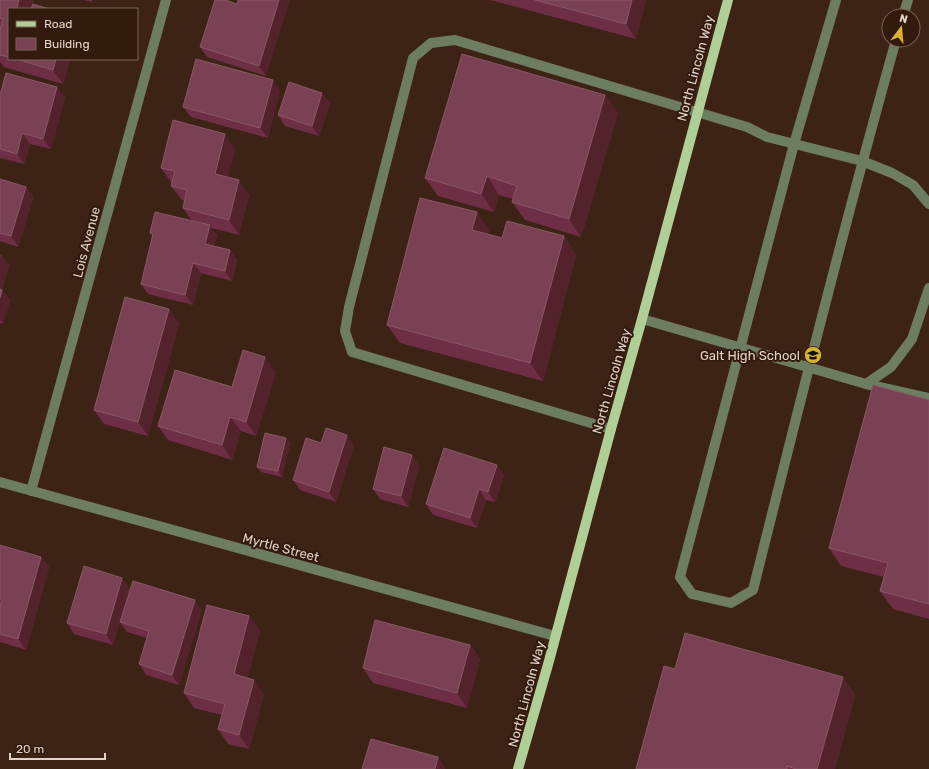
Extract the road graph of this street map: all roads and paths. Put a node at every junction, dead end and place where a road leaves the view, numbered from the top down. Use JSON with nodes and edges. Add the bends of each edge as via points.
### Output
{"nodes":[{"id":1,"x":166,"y":0,"type":"edge"},
{"id":2,"x":728,"y":0,"type":"edge"},
{"id":3,"x":836,"y":0,"type":"edge"},
{"id":4,"x":894,"y":48,"type":"edge"},
{"id":5,"x":697,"y":113,"type":"junction"},
{"id":6,"x":794,"y":144,"type":"junction"},
{"id":7,"x":862,"y":161,"type":"junction"},
{"id":8,"x":929,"y":204,"type":"edge"},
{"id":9,"x":929,"y":288,"type":"edge"},
{"id":10,"x":642,"y":319,"type":"junction"},
{"id":11,"x":740,"y":347,"type":"junction"},
{"id":12,"x":809,"y":366,"type":"junction"},
{"id":13,"x":866,"y":384,"type":"junction"},
{"id":14,"x":929,"y":398,"type":"edge"},
{"id":15,"x":611,"y":428,"type":"junction"},
{"id":16,"x":0,"y":482,"type":"edge"},
{"id":17,"x":31,"y":491,"type":"junction"},
{"id":18,"x":555,"y":636,"type":"junction"},
{"id":19,"x":518,"y":769,"type":"edge"}],
"edges":[{"from":1,"to":17,"type":"street","name":"Lois Avenue"},
{"from":2,"to":5,"type":"main road","name":"North Lincoln Way"},
{"from":3,"to":6,"type":"street"},
{"from":4,"to":7,"type":"street"},
{"from":5,"to":6,"type":"street"},
{"from":5,"to":10,"type":"main road","name":"North Lincoln Way"},
{"from":5,"to":15,"type":"street","via":[[455,40],[431,43],[413,58],[349,307],[345,331],[352,352]]},
{"from":6,"to":7,"type":"street"},
{"from":6,"to":11,"type":"street"},
{"from":7,"to":8,"type":"street","via":[[913,185]]},
{"from":7,"to":12,"type":"street"},
{"from":9,"to":13,"type":"street","via":[[912,339],[891,368]]},
{"from":10,"to":11,"type":"street"},
{"from":10,"to":15,"type":"main road","name":"North Lincoln Way"},
{"from":11,"to":12,"type":"street"},
{"from":11,"to":12,"type":"street","via":[[680,577],[692,594],[731,603],[753,590]]},
{"from":12,"to":13,"type":"street"},
{"from":13,"to":14,"type":"street"},
{"from":15,"to":18,"type":"main road","name":"North Lincoln Way"},
{"from":16,"to":17,"type":"street","name":"Myrtle Street"},
{"from":17,"to":18,"type":"street","name":"Myrtle Street"},
{"from":18,"to":19,"type":"main road","name":"North Lincoln Way"}]}
